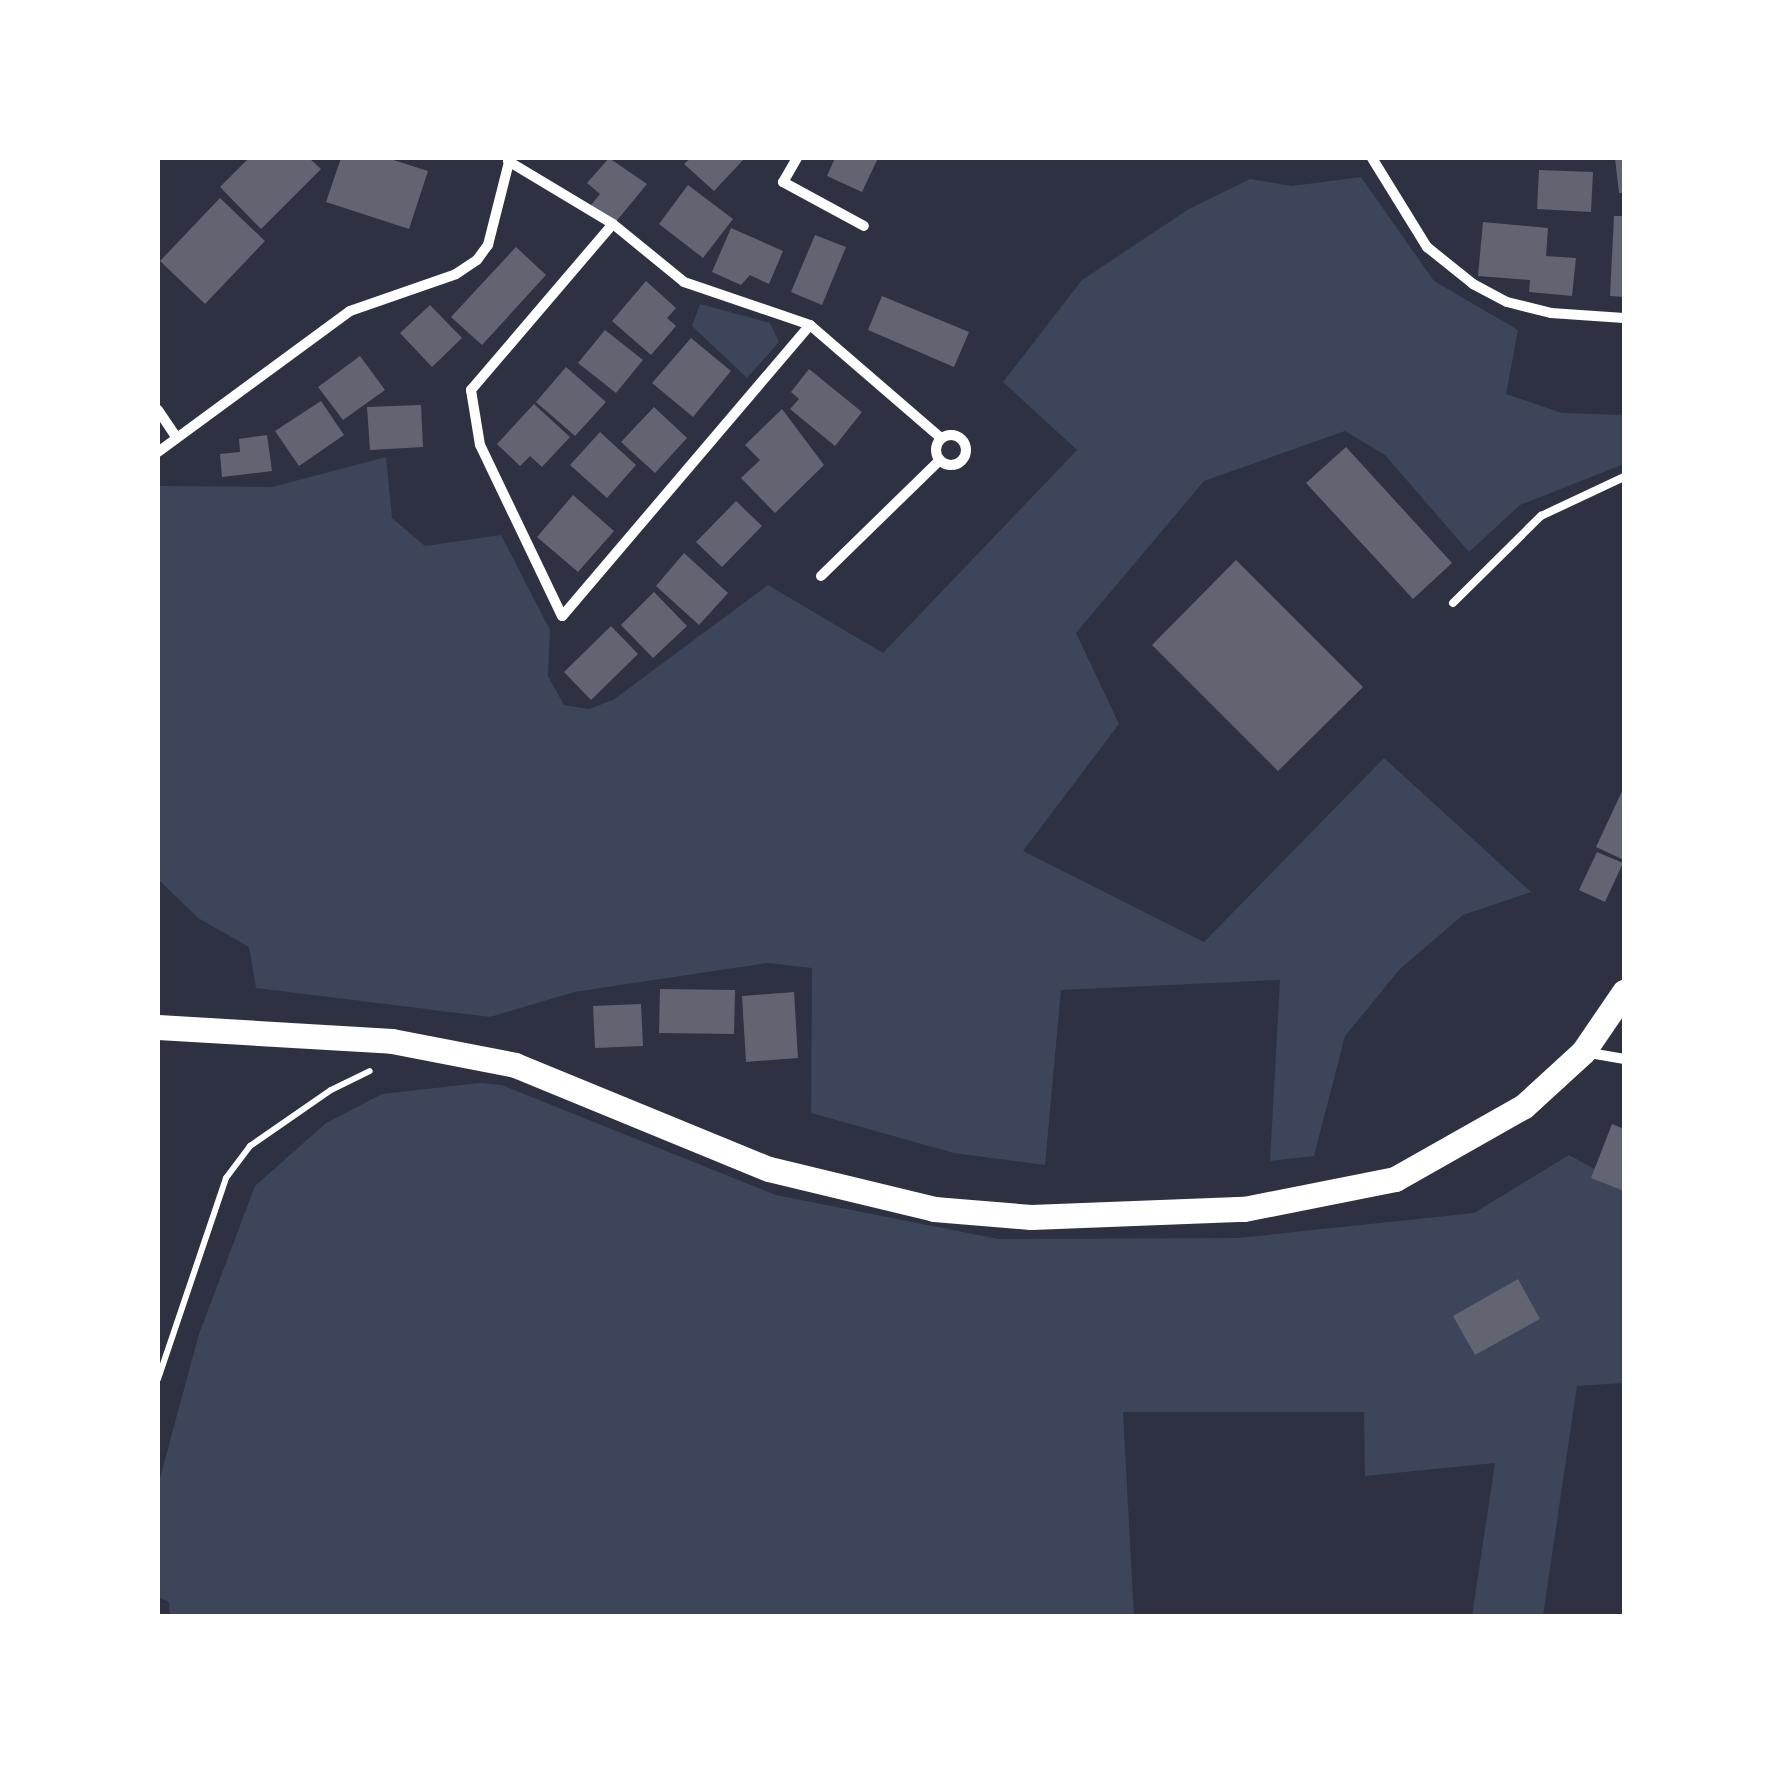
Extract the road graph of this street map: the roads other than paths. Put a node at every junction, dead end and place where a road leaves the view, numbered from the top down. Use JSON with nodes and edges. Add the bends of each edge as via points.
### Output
{"nodes":[{"id":1,"x":797,"y":158,"type":"edge"},
{"id":2,"x":1372,"y":158,"type":"edge"},
{"id":3,"x":509,"y":159,"type":"edge"},
{"id":4,"x":613,"y":224,"type":"junction"},
{"id":5,"x":864,"y":226,"type":"dead end"},
{"id":6,"x":1624,"y":318,"type":"edge"},
{"id":7,"x":810,"y":325,"type":"junction"},
{"id":8,"x":158,"y":410,"type":"edge"},
{"id":9,"x":175,"y":435,"type":"junction"},
{"id":10,"x":940,"y":438,"type":"junction"},
{"id":11,"x":158,"y":452,"type":"edge"},
{"id":12,"x":940,"y":460,"type":"junction"},
{"id":13,"x":1624,"y":477,"type":"edge"},
{"id":14,"x":822,"y":576,"type":"dead end"},
{"id":15,"x":1453,"y":603,"type":"dead end"},
{"id":16,"x":1624,"y":992,"type":"edge"},
{"id":17,"x":158,"y":1027,"type":"edge"},
{"id":18,"x":1583,"y":1052,"type":"junction"},
{"id":19,"x":1624,"y":1060,"type":"edge"}],
"edges":[{"from":1,"to":5,"type":"street","via":[[783,182]]},
{"from":2,"to":6,"type":"street","via":[[1427,247],[1473,284],[1507,302],[1551,313]]},
{"from":3,"to":4,"type":"street"},
{"from":3,"to":9,"type":"street","via":[[488,245],[477,260],[456,274],[350,310]]},
{"from":4,"to":7,"type":"street","via":[[684,282]]},
{"from":4,"to":7,"type":"street","via":[[471,390],[480,445],[562,616]]},
{"from":7,"to":10,"type":"street"},
{"from":8,"to":9,"type":"street"},
{"from":9,"to":11,"type":"street"},
{"from":10,"to":12,"type":"street"},
{"from":10,"to":12,"type":"street","via":[[958,436],[966,450],[956,464]]},
{"from":12,"to":14,"type":"street"},
{"from":13,"to":15,"type":"lane","via":[[1541,516]]},
{"from":16,"to":18,"type":"main road"},
{"from":17,"to":18,"type":"main road","via":[[392,1041],[515,1065],[769,1169],[934,1208],[1031,1217],[1244,1209],[1394,1180],[1524,1106]]},
{"from":18,"to":19,"type":"street"}]}
